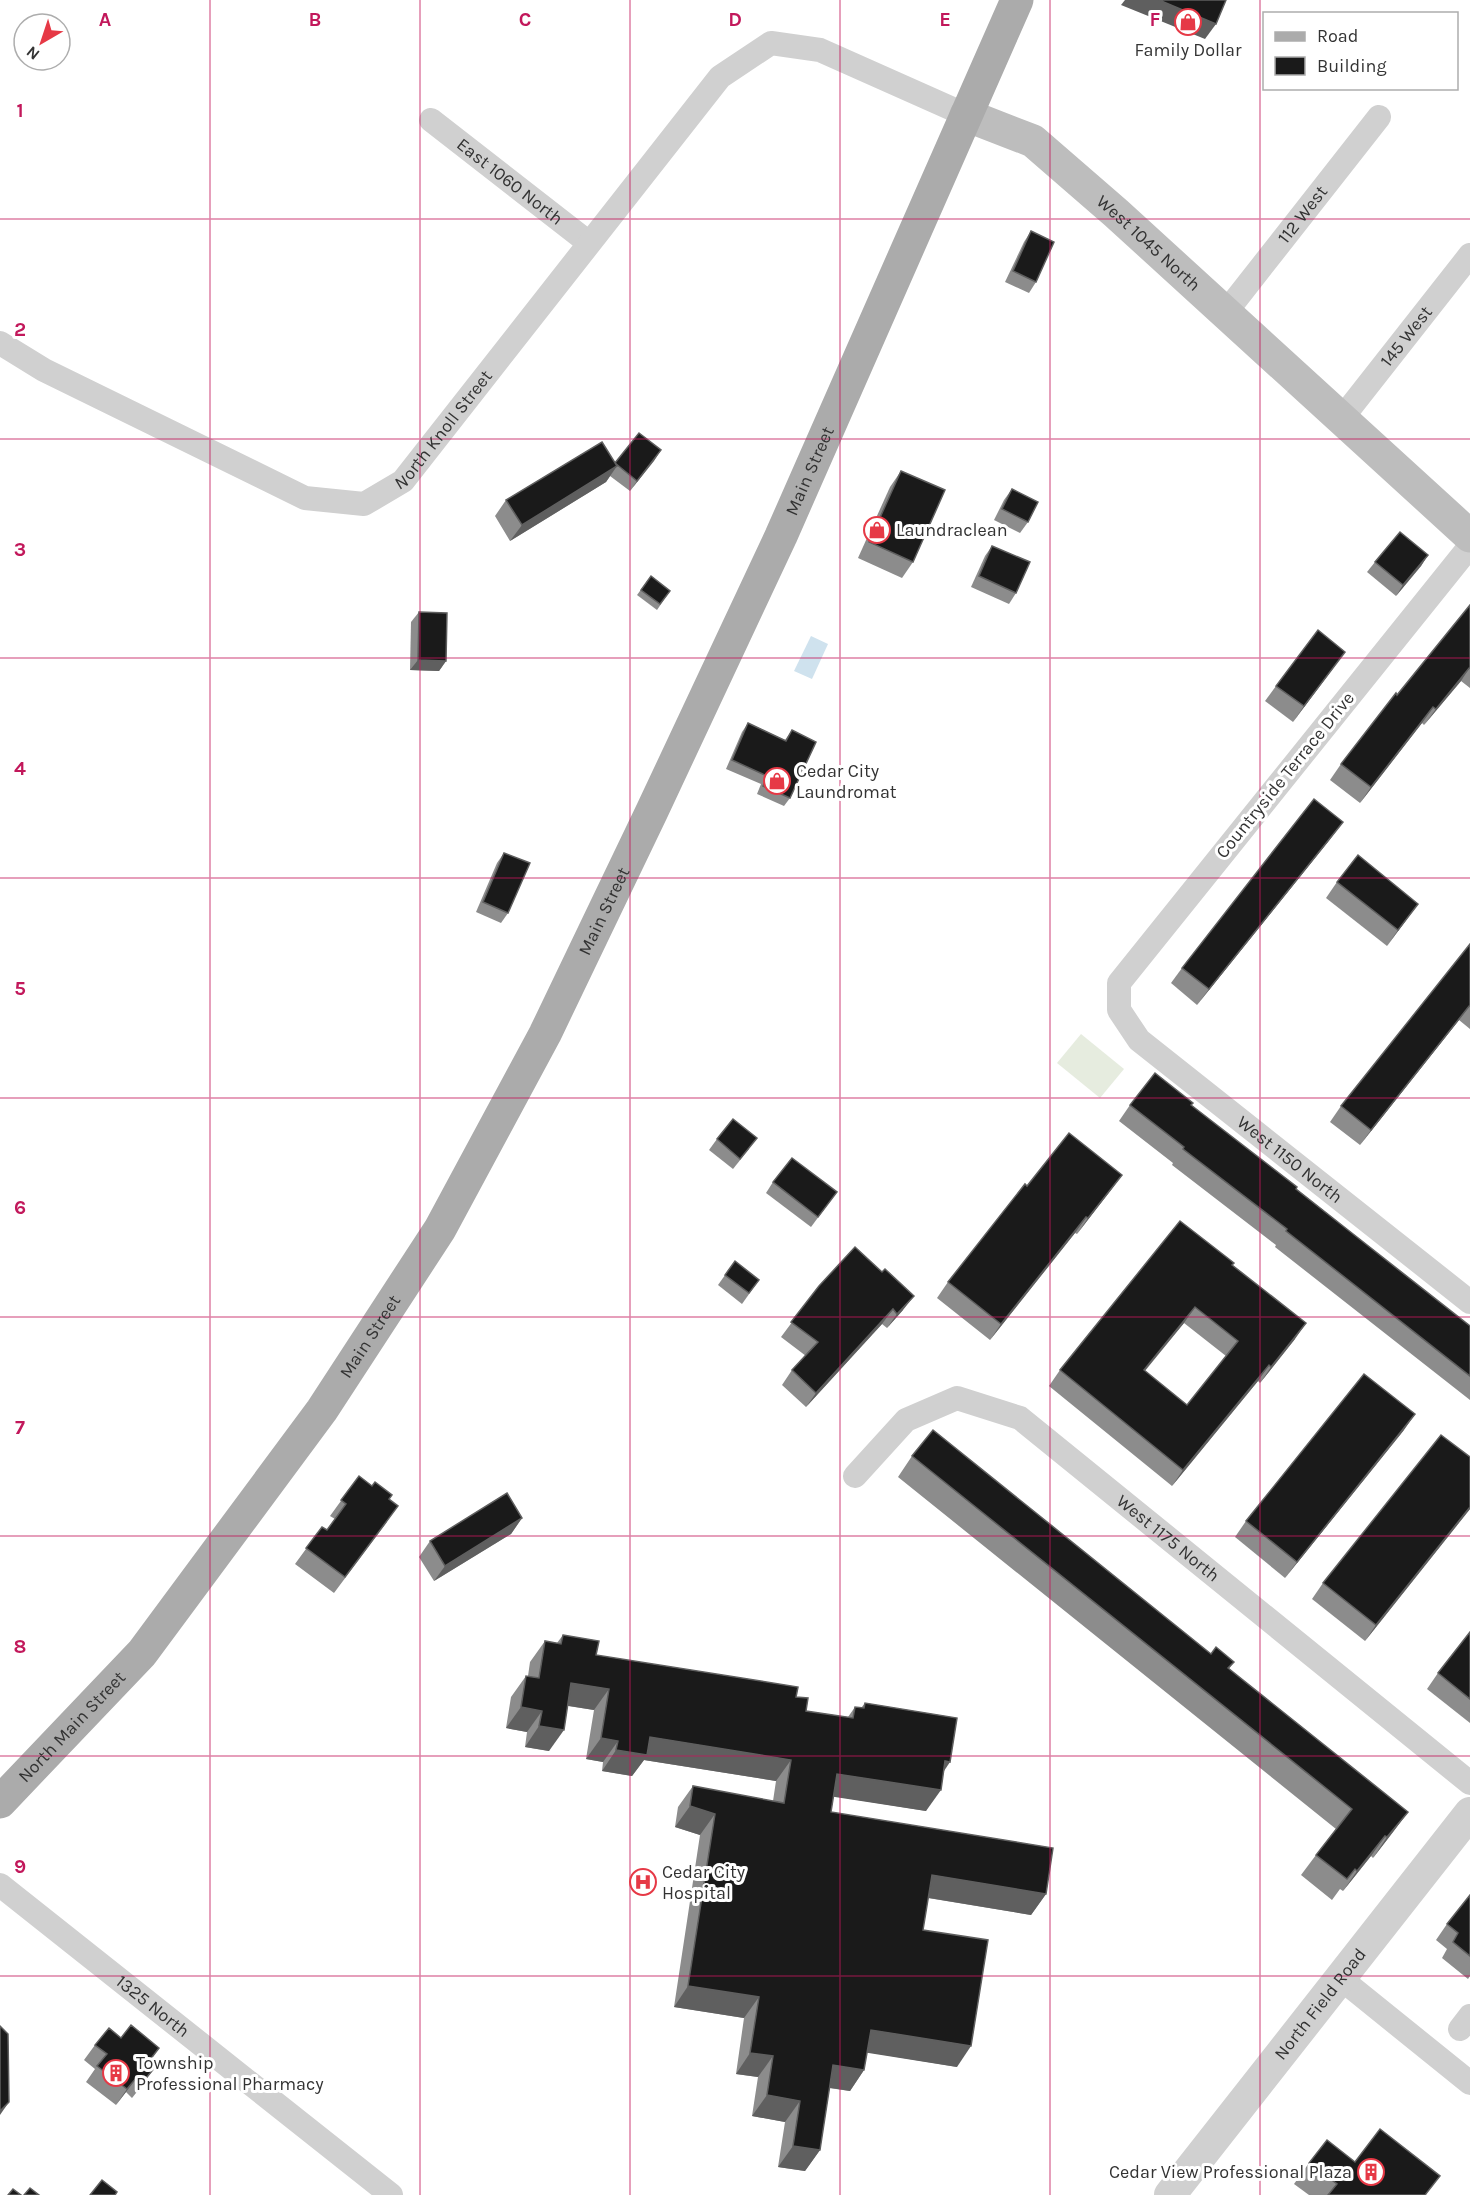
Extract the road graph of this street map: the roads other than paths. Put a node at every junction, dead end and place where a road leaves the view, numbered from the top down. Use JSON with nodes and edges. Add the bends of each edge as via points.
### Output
{"nodes":[{"id":1,"x":1017,"y":0,"type":"edge"},
{"id":2,"x":771,"y":43,"type":"joint"},
{"id":3,"x":966,"y":115,"type":"junction"},
{"id":4,"x":1379,"y":117,"type":"dead end"},
{"id":5,"x":430,"y":120,"type":"dead end"},
{"id":6,"x":589,"y":243,"type":"junction"},
{"id":7,"x":1470,"y":255,"type":"edge"},
{"id":8,"x":1226,"y":312,"type":"junction"},
{"id":9,"x":0,"y":343,"type":"edge"},
{"id":10,"x":1342,"y":418,"type":"junction"},
{"id":11,"x":1467,"y":530,"type":"edge"},
{"id":12,"x":1119,"y":1010,"type":"joint"},
{"id":13,"x":1470,"y":1302,"type":"edge"},
{"id":14,"x":855,"y":1476,"type":"dead end"},
{"id":15,"x":142,"y":1653,"type":"joint"},
{"id":16,"x":1470,"y":1783,"type":"edge"},
{"id":17,"x":0,"y":1802,"type":"edge"},
{"id":18,"x":1470,"y":1813,"type":"edge"},
{"id":19,"x":0,"y":1885,"type":"edge"},
{"id":20,"x":1340,"y":1978,"type":"junction"},
{"id":21,"x":1470,"y":2083,"type":"edge"},
{"id":22,"x":391,"y":2195,"type":"edge"},
{"id":23,"x":1170,"y":2195,"type":"edge"}],
"edges":[{"from":1,"to":3,"type":"main road"},
{"from":2,"to":3,"type":"street","name":"West 1045 North","via":[[820,50]]},
{"from":2,"to":6,"type":"street","name":"North Knoll Street","via":[[720,77]]},
{"from":3,"to":8,"type":"main road","name":"West 1045 North","via":[[1033,141]]},
{"from":3,"to":15,"type":"main road","name":"Main Street","via":[[781,536],[542,1040],[440,1229],[342,1380]]},
{"from":4,"to":8,"type":"street","name":"112 West"},
{"from":5,"to":6,"type":"street","name":"East 1060 North"},
{"from":6,"to":9,"type":"street","name":"North Knoll Street","via":[[403,481],[364,504],[305,498],[44,370]]},
{"from":7,"to":10,"type":"street","name":"145 West"},
{"from":8,"to":10,"type":"main road","name":"West 1045 North"},
{"from":10,"to":11,"type":"main road","name":"West 1045 North"},
{"from":11,"to":12,"type":"street","name":"Countryside Terrace Drive","via":[[1119,983]]},
{"from":12,"to":13,"type":"street","name":"West 1150 North","via":[[1139,1040]]},
{"from":14,"to":16,"type":"street","name":"West 1175 North","via":[[906,1420],[957,1398],[1020,1418]]},
{"from":15,"to":17,"type":"main road","name":"North Main Street"},
{"from":18,"to":20,"type":"street","name":"North Field Road"},
{"from":19,"to":22,"type":"street","name":"1325 North"},
{"from":20,"to":21,"type":"street"},
{"from":20,"to":23,"type":"street","name":"North Field Road"}]}
